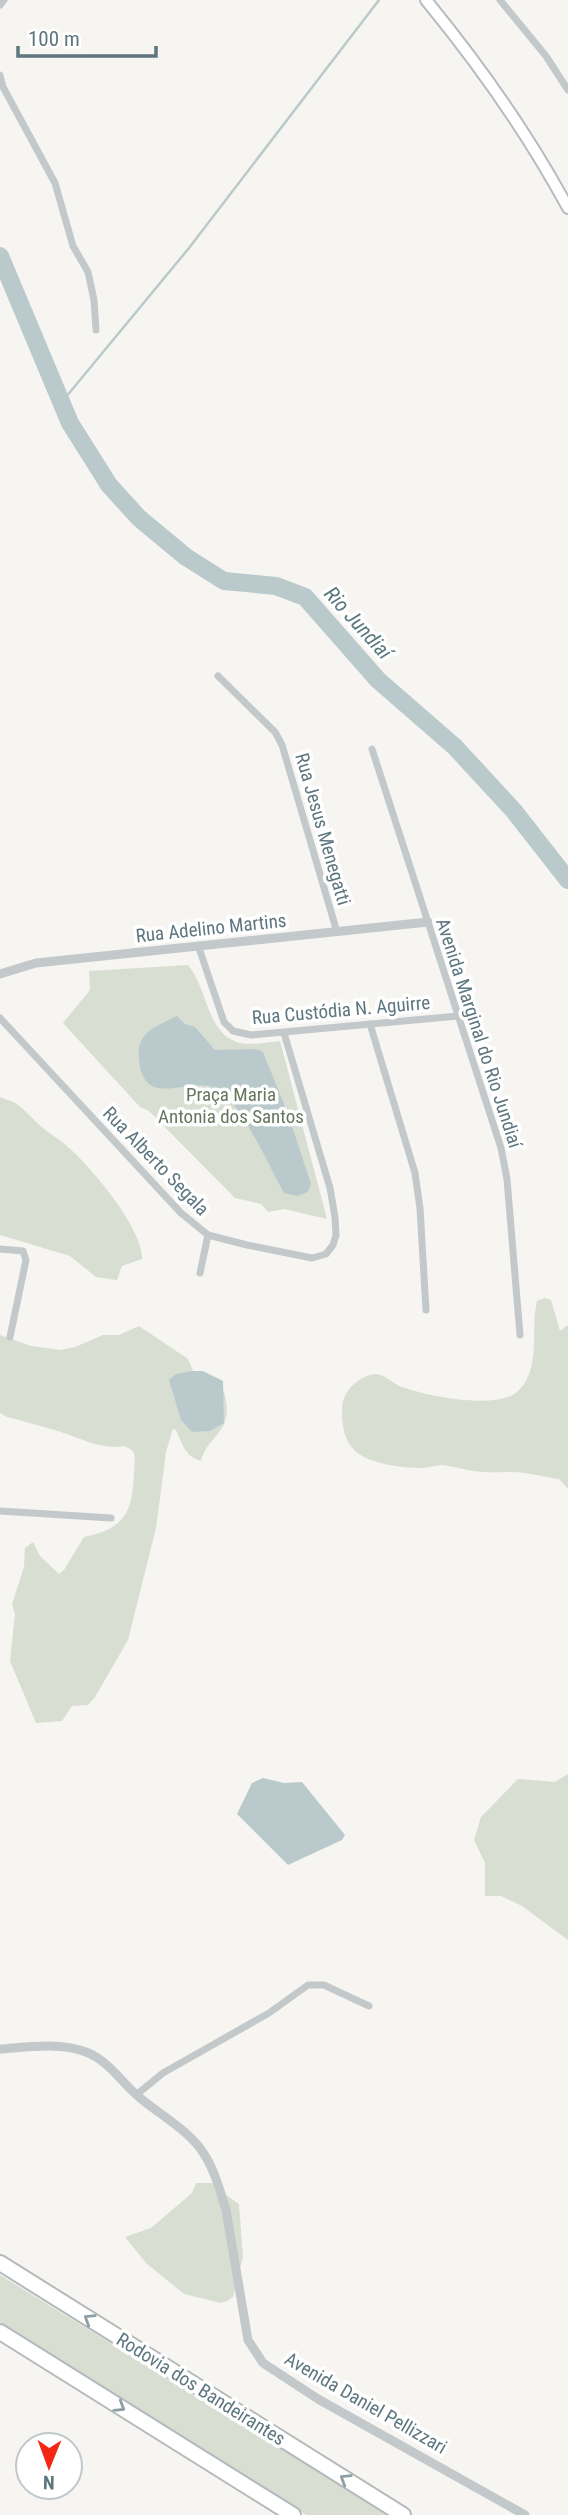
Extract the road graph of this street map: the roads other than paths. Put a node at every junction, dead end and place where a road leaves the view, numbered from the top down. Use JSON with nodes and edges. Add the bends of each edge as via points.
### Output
{"nodes":[{"id":1,"x":4,"y":0,"type":"edge"},
{"id":2,"x":426,"y":0,"type":"edge"},
{"id":3,"x":500,"y":0,"type":"edge"},
{"id":4,"x":0,"y":5,"type":"edge"},
{"id":5,"x":0,"y":75,"type":"edge"},
{"id":6,"x":568,"y":90,"type":"edge"},
{"id":7,"x":568,"y":208,"type":"edge"},
{"id":8,"x":96,"y":330,"type":"dead end"},
{"id":9,"x":218,"y":677,"type":"dead end"},
{"id":10,"x":372,"y":749,"type":"dead end"},
{"id":11,"x":428,"y":922,"type":"junction"},
{"id":12,"x":337,"y":932,"type":"junction"},
{"id":13,"x":199,"y":948,"type":"junction"},
{"id":14,"x":0,"y":974,"type":"edge"},
{"id":15,"x":458,"y":1016,"type":"junction"},
{"id":16,"x":0,"y":1018,"type":"edge"},
{"id":17,"x":370,"y":1024,"type":"junction"},
{"id":18,"x":284,"y":1033,"type":"junction"},
{"id":19,"x":208,"y":1235,"type":"junction"},
{"id":20,"x":0,"y":1249,"type":"edge"},
{"id":21,"x":200,"y":1273,"type":"dead end"},
{"id":22,"x":426,"y":1310,"type":"dead end"},
{"id":23,"x":520,"y":1335,"type":"dead end"},
{"id":24,"x":10,"y":1337,"type":"dead end"},
{"id":25,"x":0,"y":1511,"type":"edge"},
{"id":26,"x":111,"y":1518,"type":"dead end"},
{"id":27,"x":369,"y":2006,"type":"dead end"},
{"id":28,"x":0,"y":2049,"type":"edge"},
{"id":29,"x":136,"y":2095,"type":"junction"},
{"id":30,"x":0,"y":2263,"type":"edge"},
{"id":31,"x":0,"y":2332,"type":"edge"},
{"id":32,"x":293,"y":2515,"type":"edge"},
{"id":33,"x":402,"y":2515,"type":"edge"},
{"id":34,"x":525,"y":2515,"type":"edge"}],
"edges":[{"from":1,"to":4,"type":"street"},
{"from":2,"to":7,"type":"main road","via":[[483,71],[537,151]]},
{"from":3,"to":6,"type":"street","via":[[547,56]]},
{"from":5,"to":8,"type":"street","via":[[55,183],[73,246],[88,272]]},
{"from":9,"to":12,"type":"street","name":"Rua Jesus Menegatti","via":[[282,745]]},
{"from":10,"to":11,"type":"street","name":"Avenida Marginal do Rio Jundiaí"},
{"from":11,"to":12,"type":"street","name":"Rua Adelino Martins"},
{"from":11,"to":15,"type":"street","name":"Avenida Marginal do Rio Jundiaí"},
{"from":12,"to":13,"type":"street","name":"Rua Adelino Martins"},
{"from":13,"to":14,"type":"street","name":"Rua Adelino Martins","via":[[36,963]]},
{"from":13,"to":18,"type":"street","name":"Rua Custódia N. Aguirre","via":[[225,1022],[233,1031]]},
{"from":15,"to":17,"type":"street","name":"Rua Custódia N. Aguirre"},
{"from":15,"to":23,"type":"street","name":"Avenida Marginal do Rio Jundiaí","via":[[501,1149]]},
{"from":16,"to":19,"type":"street","name":"Rua Alberto Segala","via":[[181,1213]]},
{"from":17,"to":18,"type":"street","name":"Rua Custódia N. Aguirre"},
{"from":17,"to":22,"type":"street","via":[[415,1173]]},
{"from":18,"to":19,"type":"street","name":"Rua Alberto Segala","via":[[332,1198],[336,1235],[320,1257]]},
{"from":19,"to":21,"type":"street"},
{"from":20,"to":24,"type":"street","via":[[18,1249],[26,1259]]},
{"from":25,"to":26,"type":"street"},
{"from":27,"to":29,"type":"street","via":[[324,1985],[309,1985],[163,2073]]},
{"from":28,"to":29,"type":"street","name":"Avenida Daniel Pellizzari","via":[[41,2046],[86,2052]]},
{"from":29,"to":34,"type":"street","name":"Avenida Daniel Pellizzari","via":[[195,2141],[205,2155],[226,2210],[248,2340],[263,2363],[318,2399]]},
{"from":33,"to":30,"type":"highway","name":"Rodovia dos Bandeirantes","one_way":true},
{"from":31,"to":32,"type":"highway","one_way":true}]}
